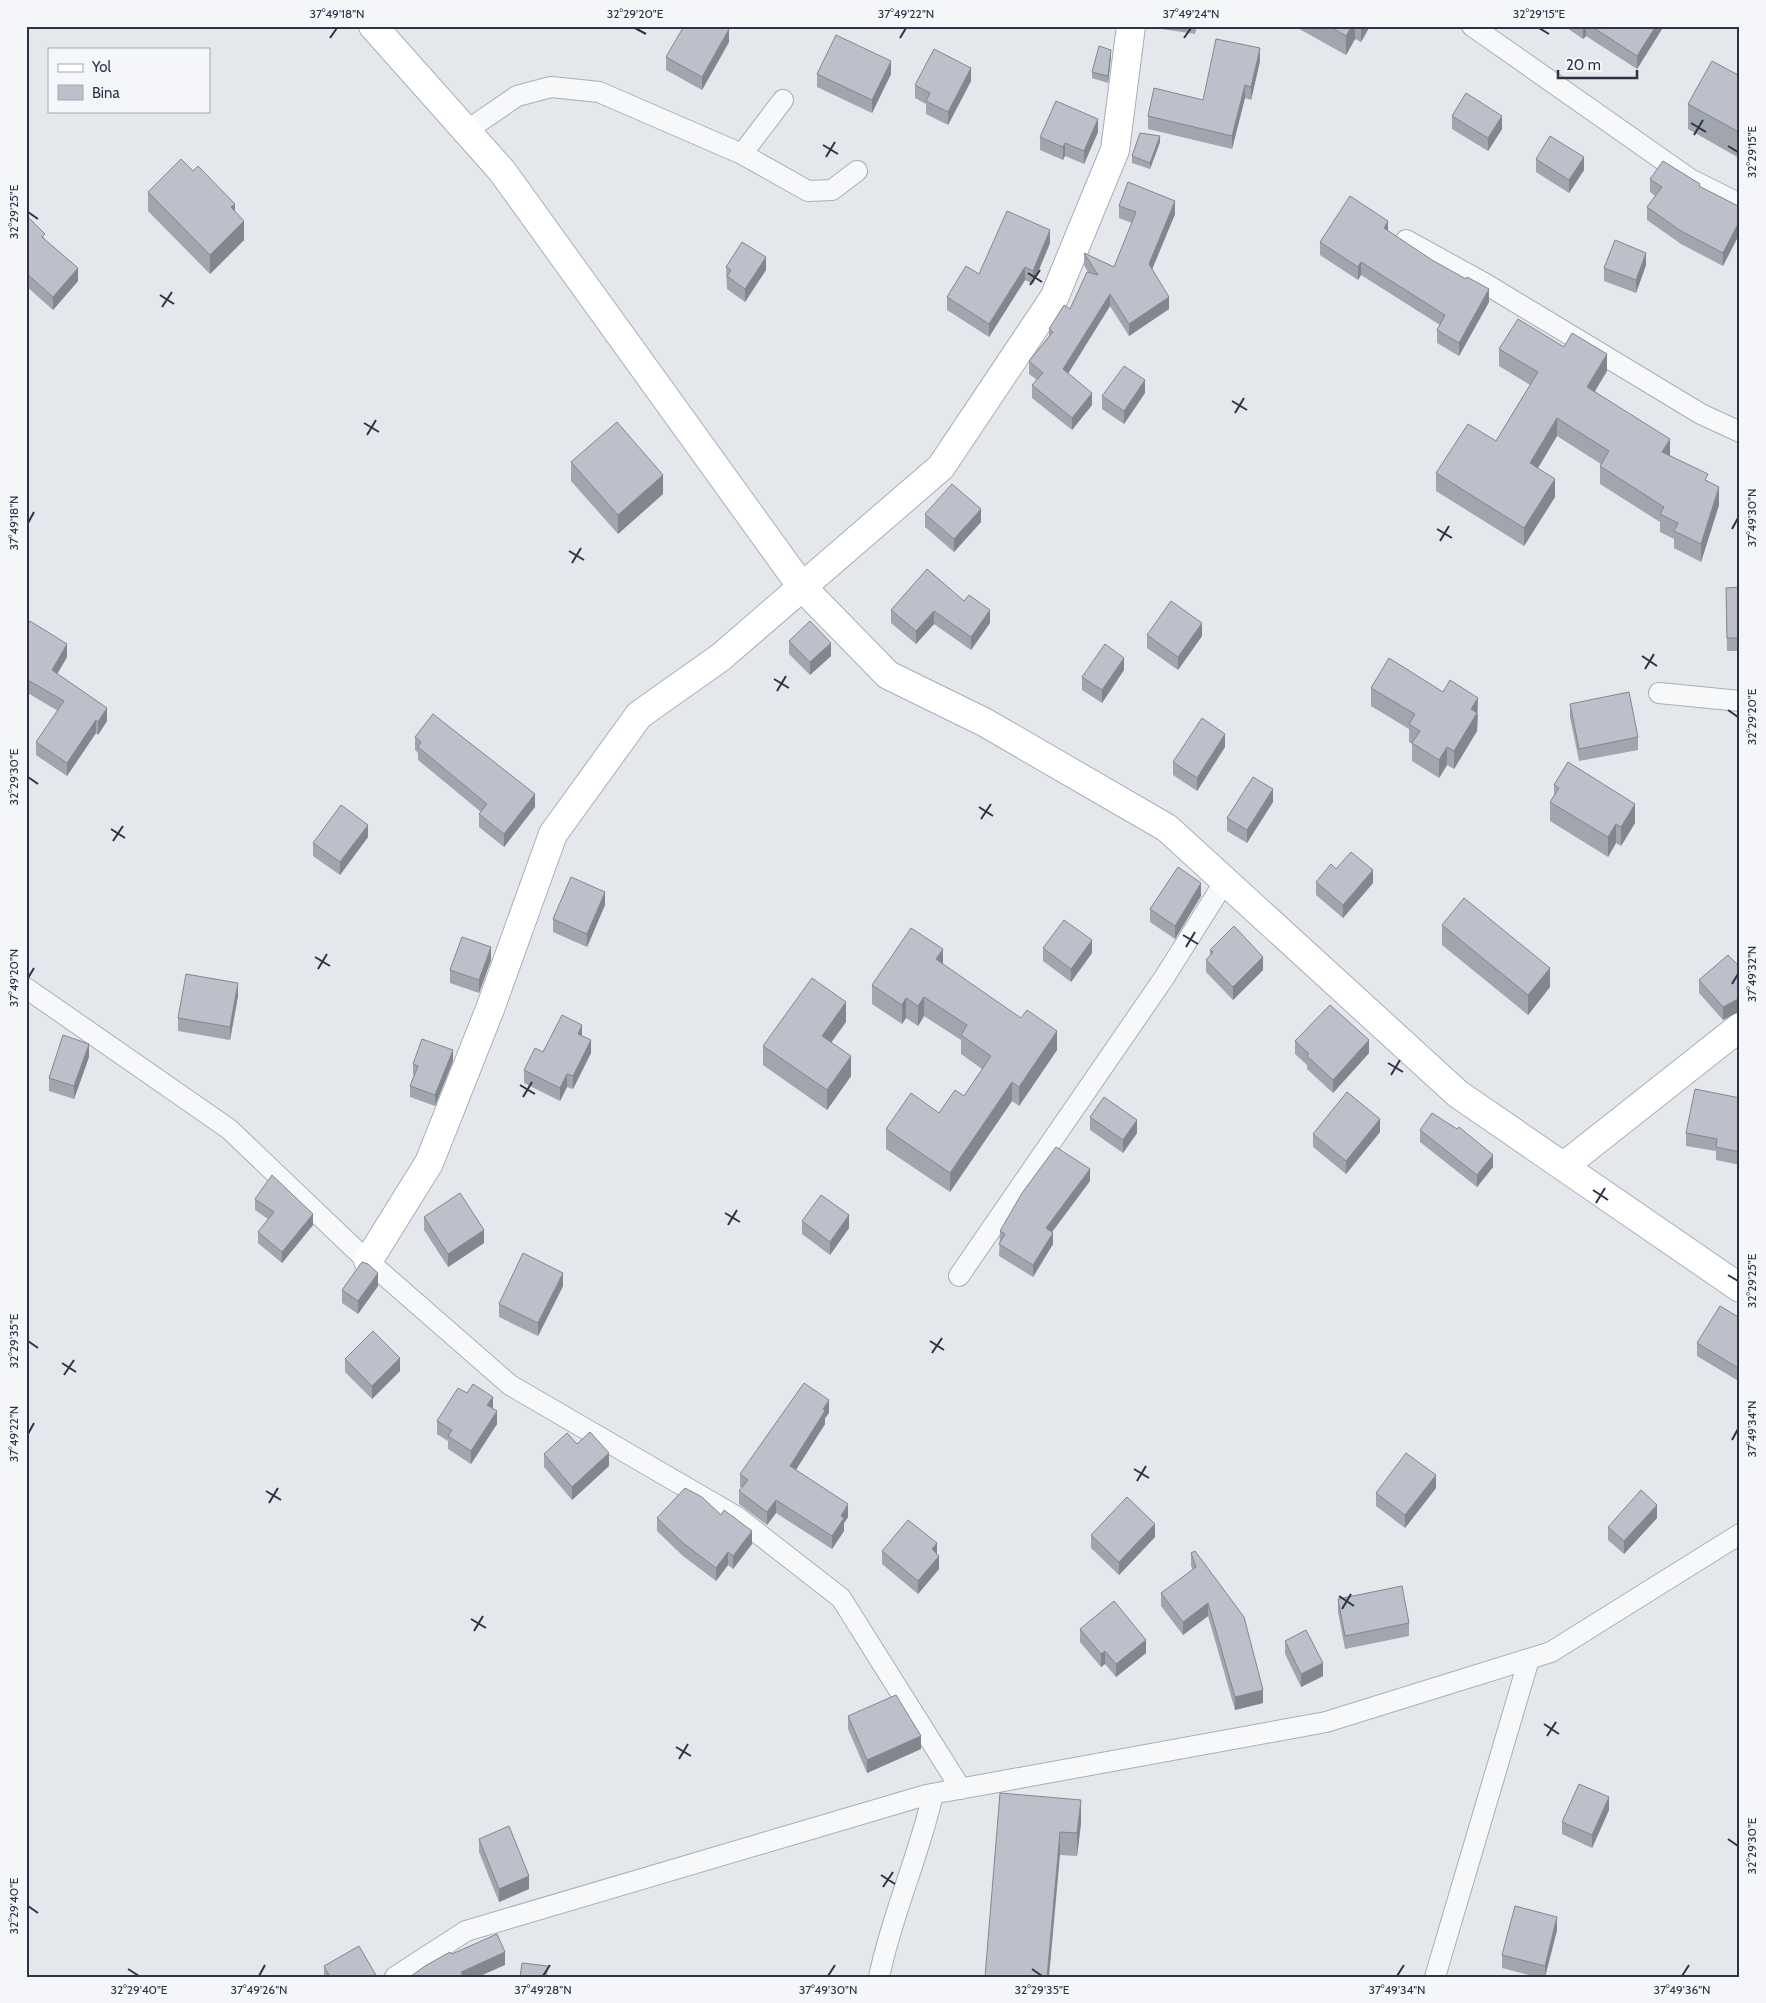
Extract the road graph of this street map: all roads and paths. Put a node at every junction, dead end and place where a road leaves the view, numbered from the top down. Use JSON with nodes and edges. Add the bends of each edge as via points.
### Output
{"nodes":[{"id":1,"x":373,"y":26,"type":"edge"},
{"id":2,"x":1131,"y":26,"type":"edge"},
{"id":3,"x":1472,"y":26,"type":"edge"},
{"id":4,"x":783,"y":100,"type":"dead end"},
{"id":5,"x":466,"y":131,"type":"junction"},
{"id":6,"x":742,"y":154,"type":"junction"},
{"id":7,"x":857,"y":171,"type":"dead end"},
{"id":8,"x":1740,"y":204,"type":"edge"},
{"id":9,"x":1406,"y":240,"type":"edge"},
{"id":10,"x":1740,"y":432,"type":"edge"},
{"id":11,"x":802,"y":587,"type":"junction"},
{"id":12,"x":1659,"y":693,"type":"dead end"},
{"id":13,"x":1740,"y":701,"type":"edge"},
{"id":14,"x":1226,"y":881,"type":"junction"},
{"id":15,"x":26,"y":988,"type":"edge"},
{"id":16,"x":1740,"y":1027,"type":"edge"},
{"id":17,"x":1564,"y":1166,"type":"junction"},
{"id":18,"x":368,"y":1261,"type":"junction"},
{"id":19,"x":959,"y":1276,"type":"dead end"},
{"id":20,"x":1740,"y":1288,"type":"edge"},
{"id":21,"x":1740,"y":1534,"type":"edge"},
{"id":22,"x":1529,"y":1659,"type":"junction"},
{"id":23,"x":961,"y":1789,"type":"junction"},
{"id":24,"x":933,"y":1794,"type":"junction"},
{"id":25,"x":395,"y":1977,"type":"edge"},
{"id":26,"x":880,"y":1977,"type":"edge"},
{"id":27,"x":1435,"y":1977,"type":"edge"}],
"edges":[{"from":1,"to":5,"type":"street"},
{"from":2,"to":11,"type":"street","via":[[1115,150],[1054,298],[941,467]]},
{"from":3,"to":8,"type":"street","via":[[1690,179]]},
{"from":4,"to":6,"type":"street"},
{"from":5,"to":6,"type":"street","via":[[517,96],[551,87],[599,92]]},
{"from":5,"to":11,"type":"street","via":[[502,171]]},
{"from":6,"to":7,"type":"street","via":[[808,191],[832,190]]},
{"from":9,"to":10,"type":"street","via":[[1484,283],[1701,414]]},
{"from":11,"to":14,"type":"street","via":[[888,675],[984,722],[1167,828]]},
{"from":11,"to":18,"type":"street","via":[[721,657],[639,715],[553,834],[429,1163]]},
{"from":12,"to":13,"type":"street"},
{"from":14,"to":17,"type":"street","via":[[1458,1094]]},
{"from":14,"to":19,"type":"street","via":[[1164,978]]},
{"from":15,"to":18,"type":"street","via":[[229,1129]]},
{"from":16,"to":17,"type":"street"},
{"from":17,"to":20,"type":"street"},
{"from":18,"to":23,"type":"street","via":[[510,1385],[737,1517],[841,1598]]},
{"from":21,"to":22,"type":"street","via":[[1552,1652]]},
{"from":22,"to":23,"type":"street","via":[[1326,1722]]},
{"from":22,"to":27,"type":"street"},
{"from":23,"to":24,"type":"street"},
{"from":24,"to":25,"type":"street","via":[[466,1931]]},
{"from":24,"to":26,"type":"street","via":[[924,1835],[907,1881]]}]}
